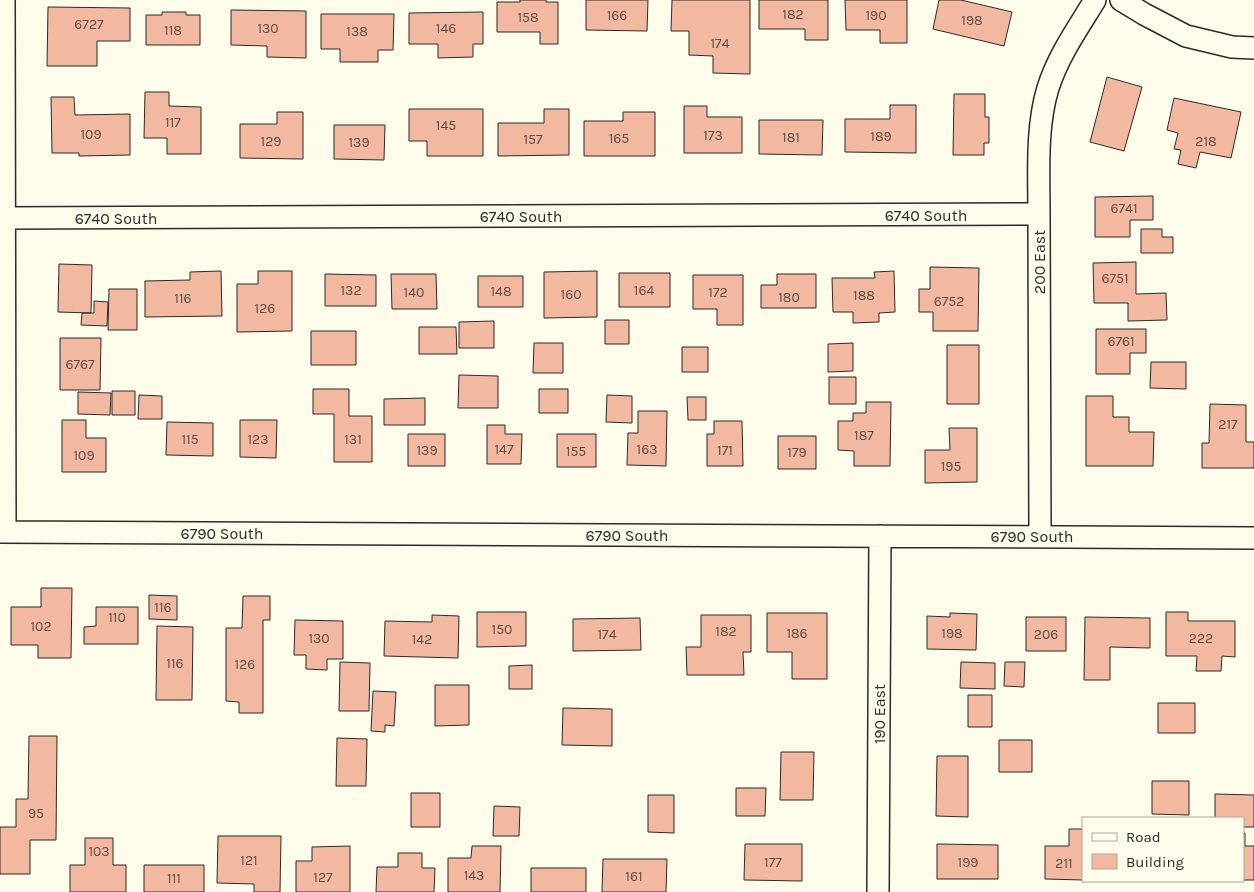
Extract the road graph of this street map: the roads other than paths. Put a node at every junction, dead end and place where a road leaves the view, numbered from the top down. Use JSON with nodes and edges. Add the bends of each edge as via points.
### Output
{"nodes":[{"id":1,"x":4,"y":0,"type":"edge"},
{"id":2,"x":1095,"y":0,"type":"edge"},
{"id":3,"x":1120,"y":0,"type":"edge"},
{"id":4,"x":1254,"y":48,"type":"edge"},
{"id":5,"x":1038,"y":214,"type":"junction"},
{"id":6,"x":4,"y":218,"type":"junction"},
{"id":7,"x":2,"y":532,"type":"edge"},
{"id":8,"x":880,"y":536,"type":"junction"},
{"id":9,"x":1040,"y":536,"type":"junction"},
{"id":10,"x":1254,"y":538,"type":"edge"},
{"id":11,"x":878,"y":892,"type":"edge"}],
"edges":[{"from":1,"to":6,"type":"street"},
{"from":2,"to":5,"type":"street","name":"200 East","via":[[1059,62],[1048,88],[1042,119]]},
{"from":3,"to":4,"type":"street","via":[[1186,36],[1232,47]]},
{"from":5,"to":6,"type":"street","name":"6740 South"},
{"from":5,"to":9,"type":"street","name":"200 East"},
{"from":6,"to":7,"type":"street"},
{"from":7,"to":8,"type":"street","name":"6790 South"},
{"from":8,"to":9,"type":"street","name":"6790 South"},
{"from":8,"to":11,"type":"street","name":"190 East"},
{"from":9,"to":10,"type":"street","name":"6790 South"}]}
